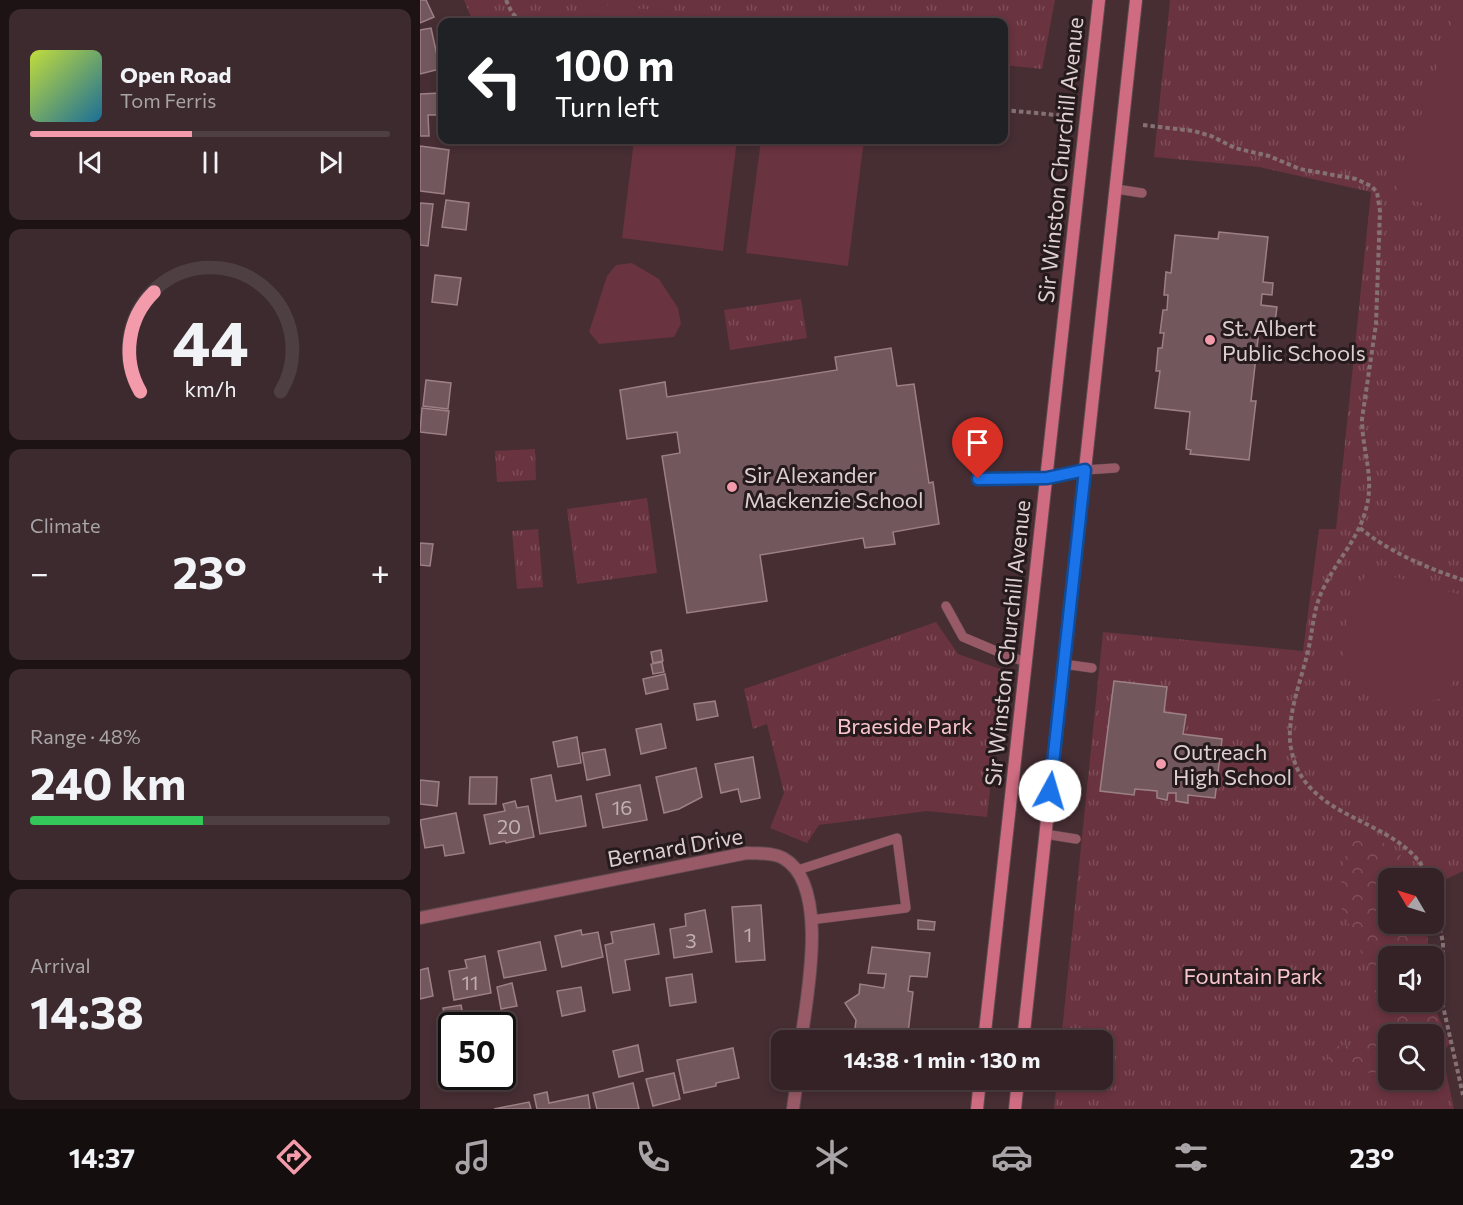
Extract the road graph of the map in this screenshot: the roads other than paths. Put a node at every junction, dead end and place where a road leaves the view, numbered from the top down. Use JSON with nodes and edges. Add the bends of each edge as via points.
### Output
{"nodes":[{"id":1,"x":1098,"y":0,"type":"edge"},
{"id":2,"x":1136,"y":0,"type":"edge"},
{"id":3,"x":1116,"y":189,"type":"junction"},
{"id":4,"x":1142,"y":193,"type":"dead end"},
{"id":5,"x":1115,"y":468,"type":"dead end"},
{"id":6,"x":1085,"y":470,"type":"junction"},
{"id":7,"x":1047,"y":478,"type":"junction"},
{"id":8,"x":978,"y":479,"type":"dead end"},
{"id":9,"x":946,"y":606,"type":"dead end"},
{"id":10,"x":1026,"y":662,"type":"junction"},
{"id":11,"x":1063,"y":664,"type":"junction"},
{"id":12,"x":1092,"y":668,"type":"dead end"},
{"id":13,"x":1045,"y":834,"type":"junction"},
{"id":14,"x":1076,"y":839,"type":"dead end"},
{"id":15,"x":798,"y":870,"type":"junction"},
{"id":16,"x":420,"y":918,"type":"edge"},
{"id":17,"x":810,"y":920,"type":"junction"},
{"id":18,"x":802,"y":1030,"type":"edge"},
{"id":19,"x":985,"y":1030,"type":"edge"},
{"id":20,"x":1024,"y":1030,"type":"edge"},
{"id":21,"x":796,"y":1090,"type":"edge"},
{"id":22,"x":979,"y":1090,"type":"edge"},
{"id":23,"x":1017,"y":1090,"type":"edge"},
{"id":24,"x":793,"y":1109,"type":"edge"},
{"id":25,"x":977,"y":1109,"type":"edge"},
{"id":26,"x":1015,"y":1109,"type":"edge"}],
"edges":[{"from":1,"to":7,"type":"main road","name":"Sir Winston Churchill Avenue"},
{"from":2,"to":3,"type":"main road"},
{"from":3,"to":4,"type":"lane"},
{"from":3,"to":6,"type":"main road"},
{"from":5,"to":6,"type":"lane"},
{"from":6,"to":7,"type":"lane"},
{"from":6,"to":11,"type":"main road"},
{"from":7,"to":8,"type":"lane"},
{"from":7,"to":10,"type":"main road","name":"Sir Winston Churchill Avenue"},
{"from":9,"to":10,"type":"lane","via":[[963,637]]},
{"from":10,"to":19,"type":"main road","name":"Sir Winston Churchill Avenue"},
{"from":11,"to":12,"type":"lane"},
{"from":11,"to":13,"type":"main road"},
{"from":13,"to":14,"type":"lane"},
{"from":13,"to":20,"type":"main road"},
{"from":15,"to":16,"type":"street","name":"Bernard Drive","via":[[774,854],[747,853]]},
{"from":15,"to":17,"type":"street","via":[[808,891]]},
{"from":15,"to":17,"type":"lane","via":[[897,838],[906,908]]},
{"from":17,"to":18,"type":"street","via":[[813,945]]},
{"from":21,"to":24,"type":"street"},
{"from":22,"to":25,"type":"main road"},
{"from":23,"to":26,"type":"main road"}]}
